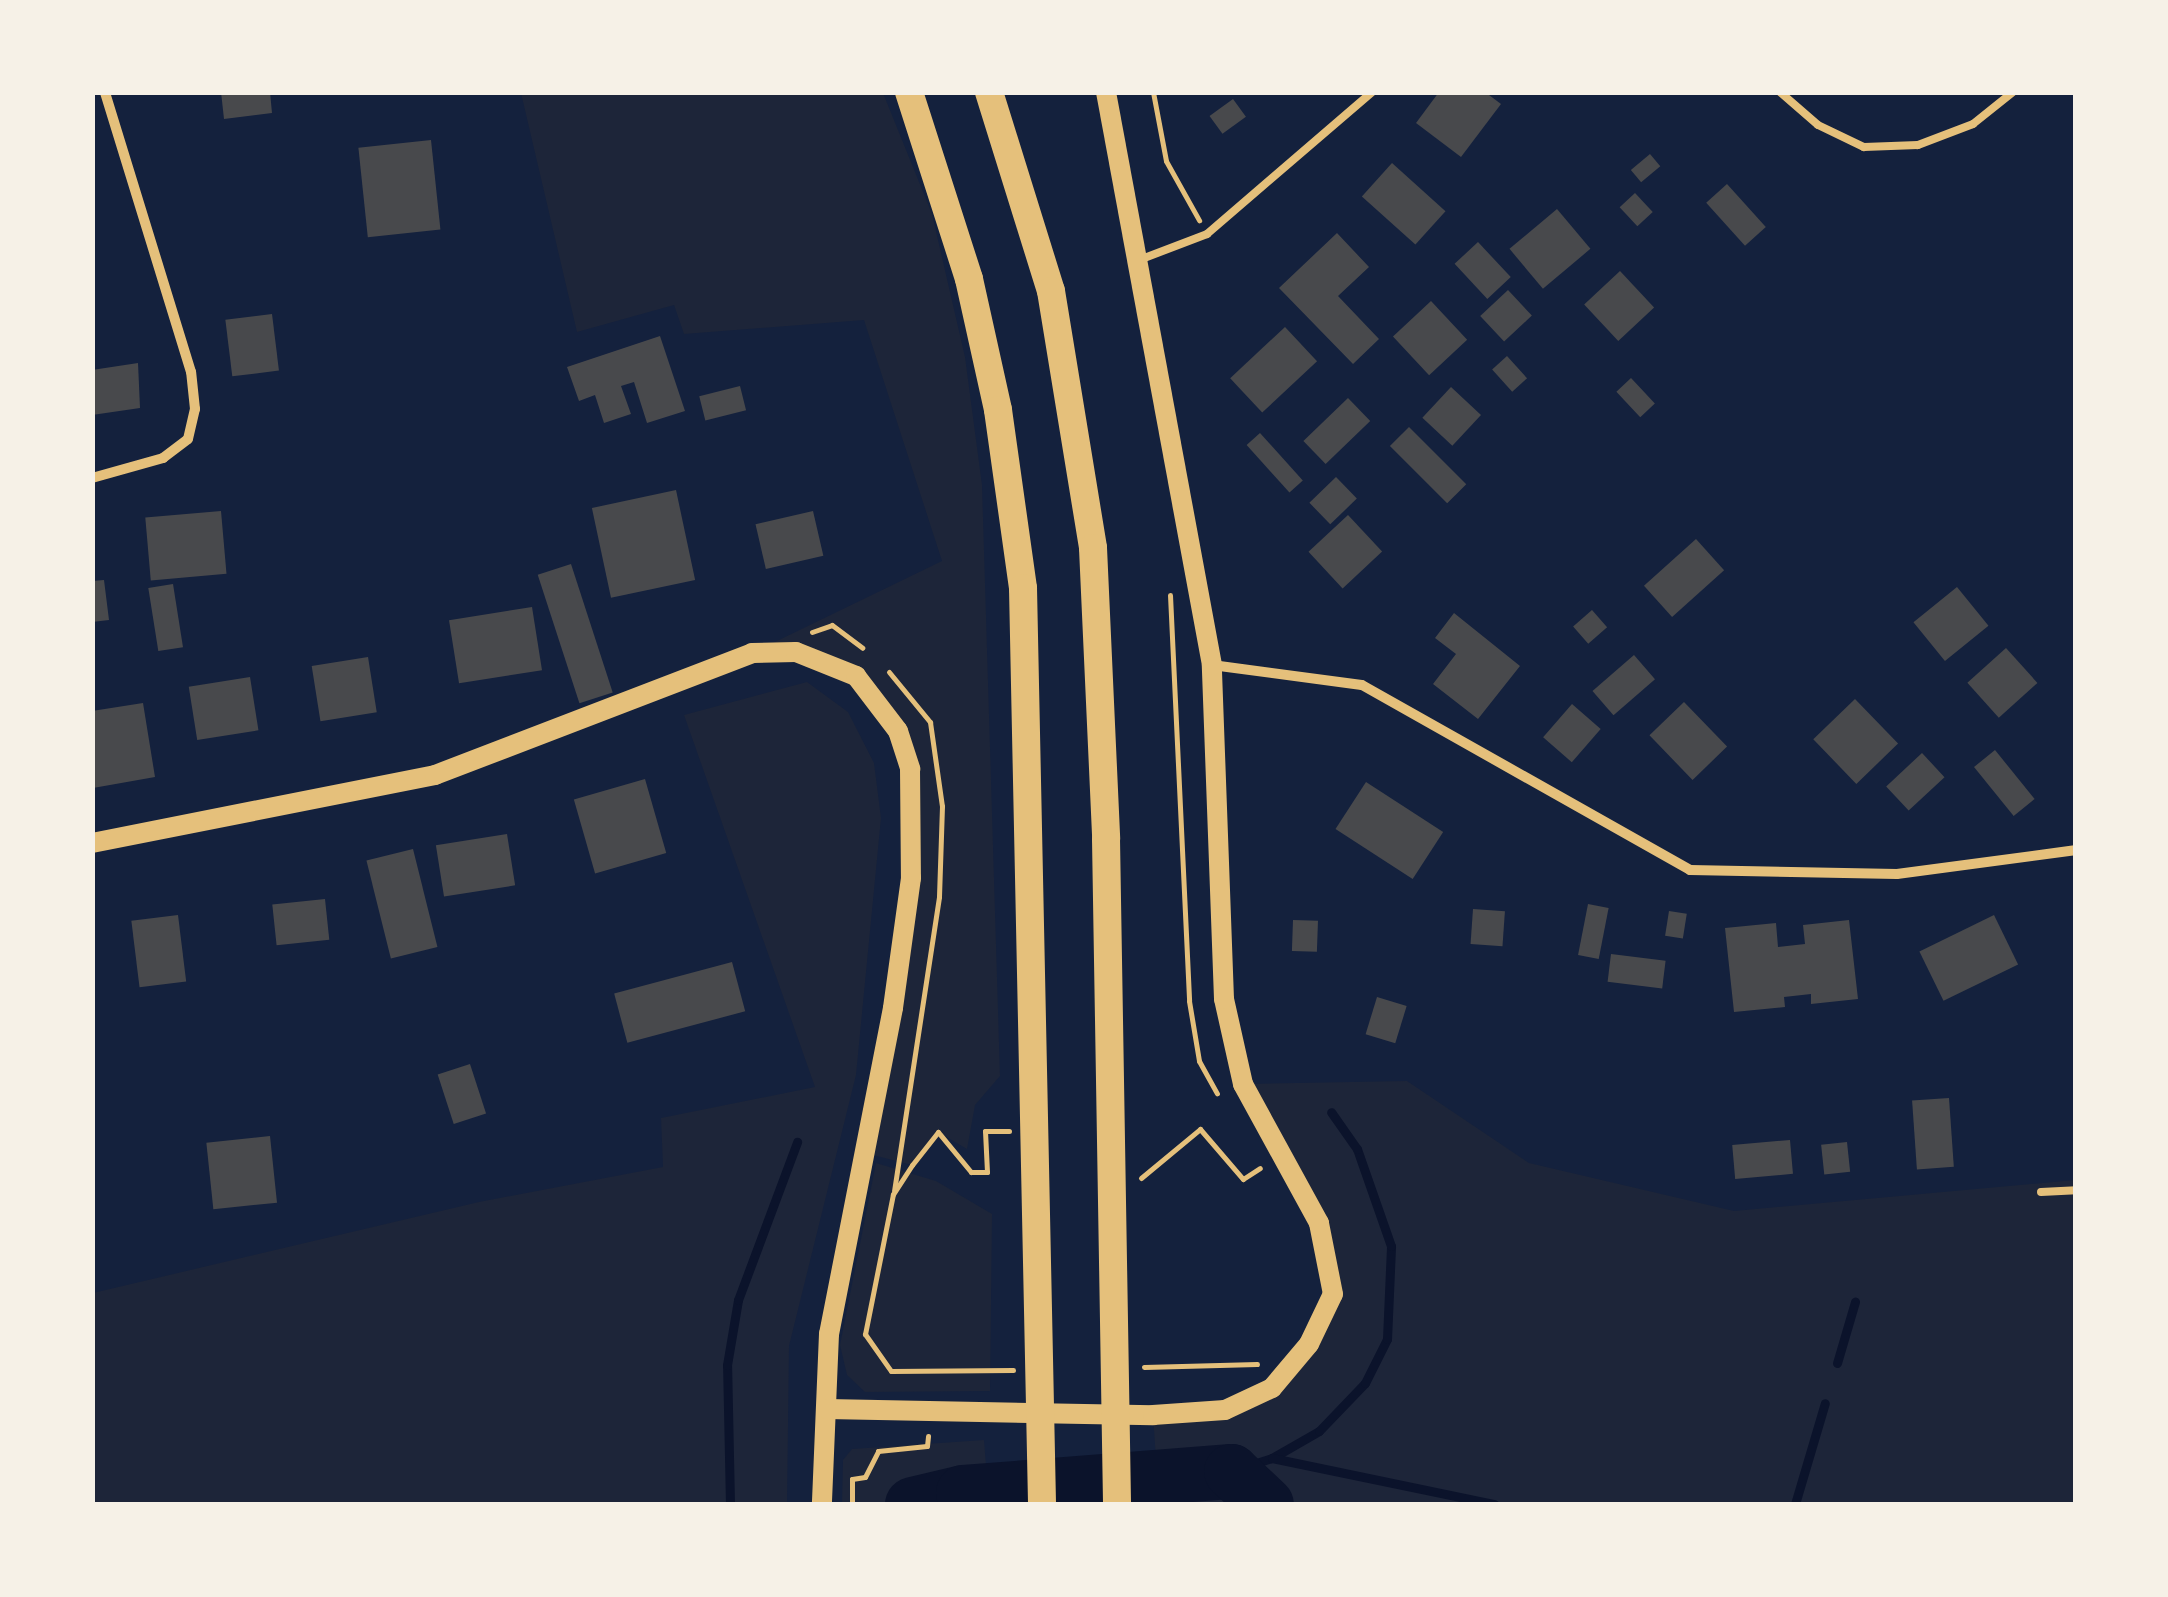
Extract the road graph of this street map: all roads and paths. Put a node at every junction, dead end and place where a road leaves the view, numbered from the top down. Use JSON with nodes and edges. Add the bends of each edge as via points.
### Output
{"nodes":[{"id":1,"x":105,"y":92,"type":"edge"},
{"id":2,"x":909,"y":92,"type":"edge"},
{"id":3,"x":989,"y":92,"type":"edge"},
{"id":4,"x":1106,"y":92,"type":"edge"},
{"id":5,"x":1153,"y":92,"type":"edge"},
{"id":6,"x":1372,"y":92,"type":"edge"},
{"id":7,"x":1780,"y":92,"type":"edge"},
{"id":8,"x":2013,"y":92,"type":"edge"},
{"id":9,"x":1207,"y":234,"type":"junction"},
{"id":10,"x":1139,"y":260,"type":"junction"},
{"id":11,"x":92,"y":478,"type":"edge"},
{"id":12,"x":1212,"y":665,"type":"junction"},
{"id":13,"x":92,"y":843,"type":"edge"},
{"id":14,"x":2076,"y":850,"type":"edge"},
{"id":15,"x":984,"y":1131,"type":"dead end"},
{"id":16,"x":912,"y":1165,"type":"dead end"},
{"id":17,"x":1260,"y":1168,"type":"dead end"},
{"id":18,"x":1134,"y":1182,"type":"dead end"},
{"id":19,"x":2076,"y":1190,"type":"edge"},
{"id":20,"x":2041,"y":1192,"type":"dead end"},
{"id":21,"x":827,"y":1409,"type":"junction"},
{"id":22,"x":852,"y":1478,"type":"dead end"},
{"id":23,"x":822,"y":1504,"type":"edge"},
{"id":24,"x":852,"y":1504,"type":"edge"},
{"id":25,"x":1042,"y":1504,"type":"edge"},
{"id":26,"x":1117,"y":1504,"type":"edge"}],
"edges":[{"from":1,"to":11,"type":"street","via":[[191,372],[195,409],[188,438],[163,458]]},
{"from":2,"to":25,"type":"highway","via":[[969,280],[998,410],[1023,588]]},
{"from":3,"to":26,"type":"highway","via":[[1051,291],[1094,548]]},
{"from":4,"to":10,"type":"main road"},
{"from":5,"to":9,"type":"path","via":[[1166,161]]},
{"from":6,"to":9,"type":"lane"},
{"from":7,"to":8,"type":"lane","via":[[1818,125],[1864,147],[1918,145],[1974,124]]},
{"from":9,"to":10,"type":"lane"},
{"from":10,"to":12,"type":"main road"},
{"from":12,"to":14,"type":"street","via":[[1362,685],[1690,870],[1898,874]]},
{"from":12,"to":21,"type":"main road","via":[[1224,999],[1243,1084],[1320,1223],[1333,1294],[1310,1344],[1272,1388],[1225,1410],[1117,1415]]},
{"from":13,"to":21,"type":"main road","via":[[435,774],[752,653],[796,652],[856,676],[898,730],[910,769],[912,878],[894,1008],[836,1289]]},
{"from":15,"to":16,"type":"path","via":[[987,1172],[971,1172],[938,1132]]},
{"from":17,"to":18,"type":"path","via":[[1243,1180],[1200,1129]]},
{"from":19,"to":20,"type":"lane"},
{"from":21,"to":23,"type":"main road"},
{"from":22,"to":24,"type":"path"}]}
